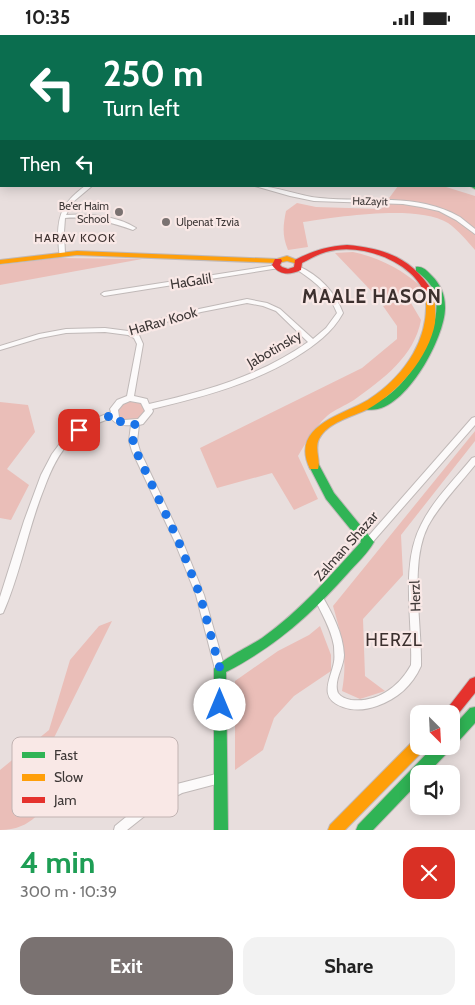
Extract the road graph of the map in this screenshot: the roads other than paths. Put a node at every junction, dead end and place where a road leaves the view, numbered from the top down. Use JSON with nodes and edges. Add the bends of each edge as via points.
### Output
{"nodes":[{"id":1,"x":88,"y":187,"type":"edge"},
{"id":2,"x":262,"y":187,"type":"edge"},
{"id":3,"x":62,"y":217,"type":"junction"},
{"id":4,"x":133,"y":228,"type":"dead end"},
{"id":5,"x":475,"y":232,"type":"edge"},
{"id":6,"x":62,"y":254,"type":"junction"},
{"id":7,"x":0,"y":262,"type":"edge"},
{"id":8,"x":297,"y":263,"type":"junction"},
{"id":9,"x":278,"y":264,"type":"junction"},
{"id":10,"x":104,"y":294,"type":"dead end"},
{"id":11,"x":129,"y":333,"type":"junction"},
{"id":12,"x":312,"y":343,"type":"junction"},
{"id":13,"x":0,"y":348,"type":"edge"},
{"id":14,"x":130,"y":398,"type":"junction"},
{"id":15,"x":149,"y":407,"type":"junction"},
{"id":16,"x":114,"y":414,"type":"junction"},
{"id":17,"x":475,"y":420,"type":"edge"},
{"id":18,"x":135,"y":423,"type":"junction"},
{"id":19,"x":475,"y":459,"type":"edge"},
{"id":20,"x":368,"y":542,"type":"junction"},
{"id":21,"x":318,"y":597,"type":"junction"},
{"id":22,"x":0,"y":610,"type":"edge"},
{"id":23,"x":220,"y":669,"type":"junction"},
{"id":24,"x":475,"y":683,"type":"edge"},
{"id":25,"x":457,"y":705,"type":"edge"},
{"id":26,"x":475,"y":713,"type":"edge"},
{"id":27,"x":460,"y":729,"type":"edge"},
{"id":28,"x":410,"y":754,"type":"edge"},
{"id":29,"x":435,"y":755,"type":"edge"},
{"id":30,"x":220,"y":778,"type":"junction"},
{"id":31,"x":178,"y":790,"type":"edge"},
{"id":32,"x":135,"y":817,"type":"edge"},
{"id":33,"x":119,"y":830,"type":"edge"},
{"id":34,"x":221,"y":830,"type":"edge"},
{"id":35,"x":335,"y":830,"type":"edge"},
{"id":36,"x":363,"y":830,"type":"edge"}],
"edges":[{"from":1,"to":3,"type":"street","via":[[69,202]]},
{"from":2,"to":5,"type":"street","name":"HaZayit","via":[[321,200],[380,201],[430,207],[457,217]]},
{"from":3,"to":4,"type":"street","via":[[107,218]]},
{"from":3,"to":6,"type":"street"},
{"from":6,"to":7,"type":"main road"},
{"from":6,"to":9,"type":"main road"},
{"from":8,"to":9,"type":"main road","via":[[287,258]]},
{"from":8,"to":12,"type":"street","name":"Jabotinsky","via":[[330,292],[340,313],[334,324]]},
{"from":8,"to":20,"type":"main road","via":[[308,249],[334,243],[373,246],[413,265],[436,286],[442,301],[431,346],[392,399],[357,410],[320,430],[312,443],[311,463],[319,481]]},
{"from":9,"to":10,"type":"street","name":"HaGalil"},
{"from":11,"to":12,"type":"street","name":"HaRav Kook","via":[[201,310],[247,301],[266,304],[278,311]]},
{"from":11,"to":13,"type":"street","name":"HaRav Kook","via":[[66,331]]},
{"from":11,"to":14,"type":"street","via":[[140,344]]},
{"from":12,"to":15,"type":"street","name":"Jabotinsky","via":[[252,379]]},
{"from":14,"to":15,"type":"street","via":[[140,399]]},
{"from":14,"to":16,"type":"street","via":[[116,405]]},
{"from":15,"to":18,"type":"street","via":[[144,419]]},
{"from":16,"to":18,"type":"street","via":[[123,423]]},
{"from":16,"to":22,"type":"street","via":[[79,430],[60,451],[40,488]]},
{"from":17,"to":20,"type":"street","name":"Zalman Shazar"},
{"from":18,"to":23,"type":"street","via":[[133,441],[136,451],[200,595]]},
{"from":19,"to":21,"type":"street","name":"Herzl","via":[[424,526],[417,545],[414,562],[416,666],[397,691],[366,705],[352,706],[340,701],[332,685],[338,670],[337,637]]},
{"from":20,"to":21,"type":"main road","name":"Zalman Shazar"},
{"from":21,"to":23,"type":"main road","name":"Zalman Shazar","via":[[278,637],[248,657]]},
{"from":23,"to":30,"type":"main road"},
{"from":24,"to":25,"type":"main road"},
{"from":26,"to":27,"type":"main road"},
{"from":28,"to":35,"type":"main road"},
{"from":29,"to":36,"type":"main road"},
{"from":30,"to":31,"type":"street"},
{"from":30,"to":34,"type":"main road"},
{"from":32,"to":33,"type":"street"}]}
